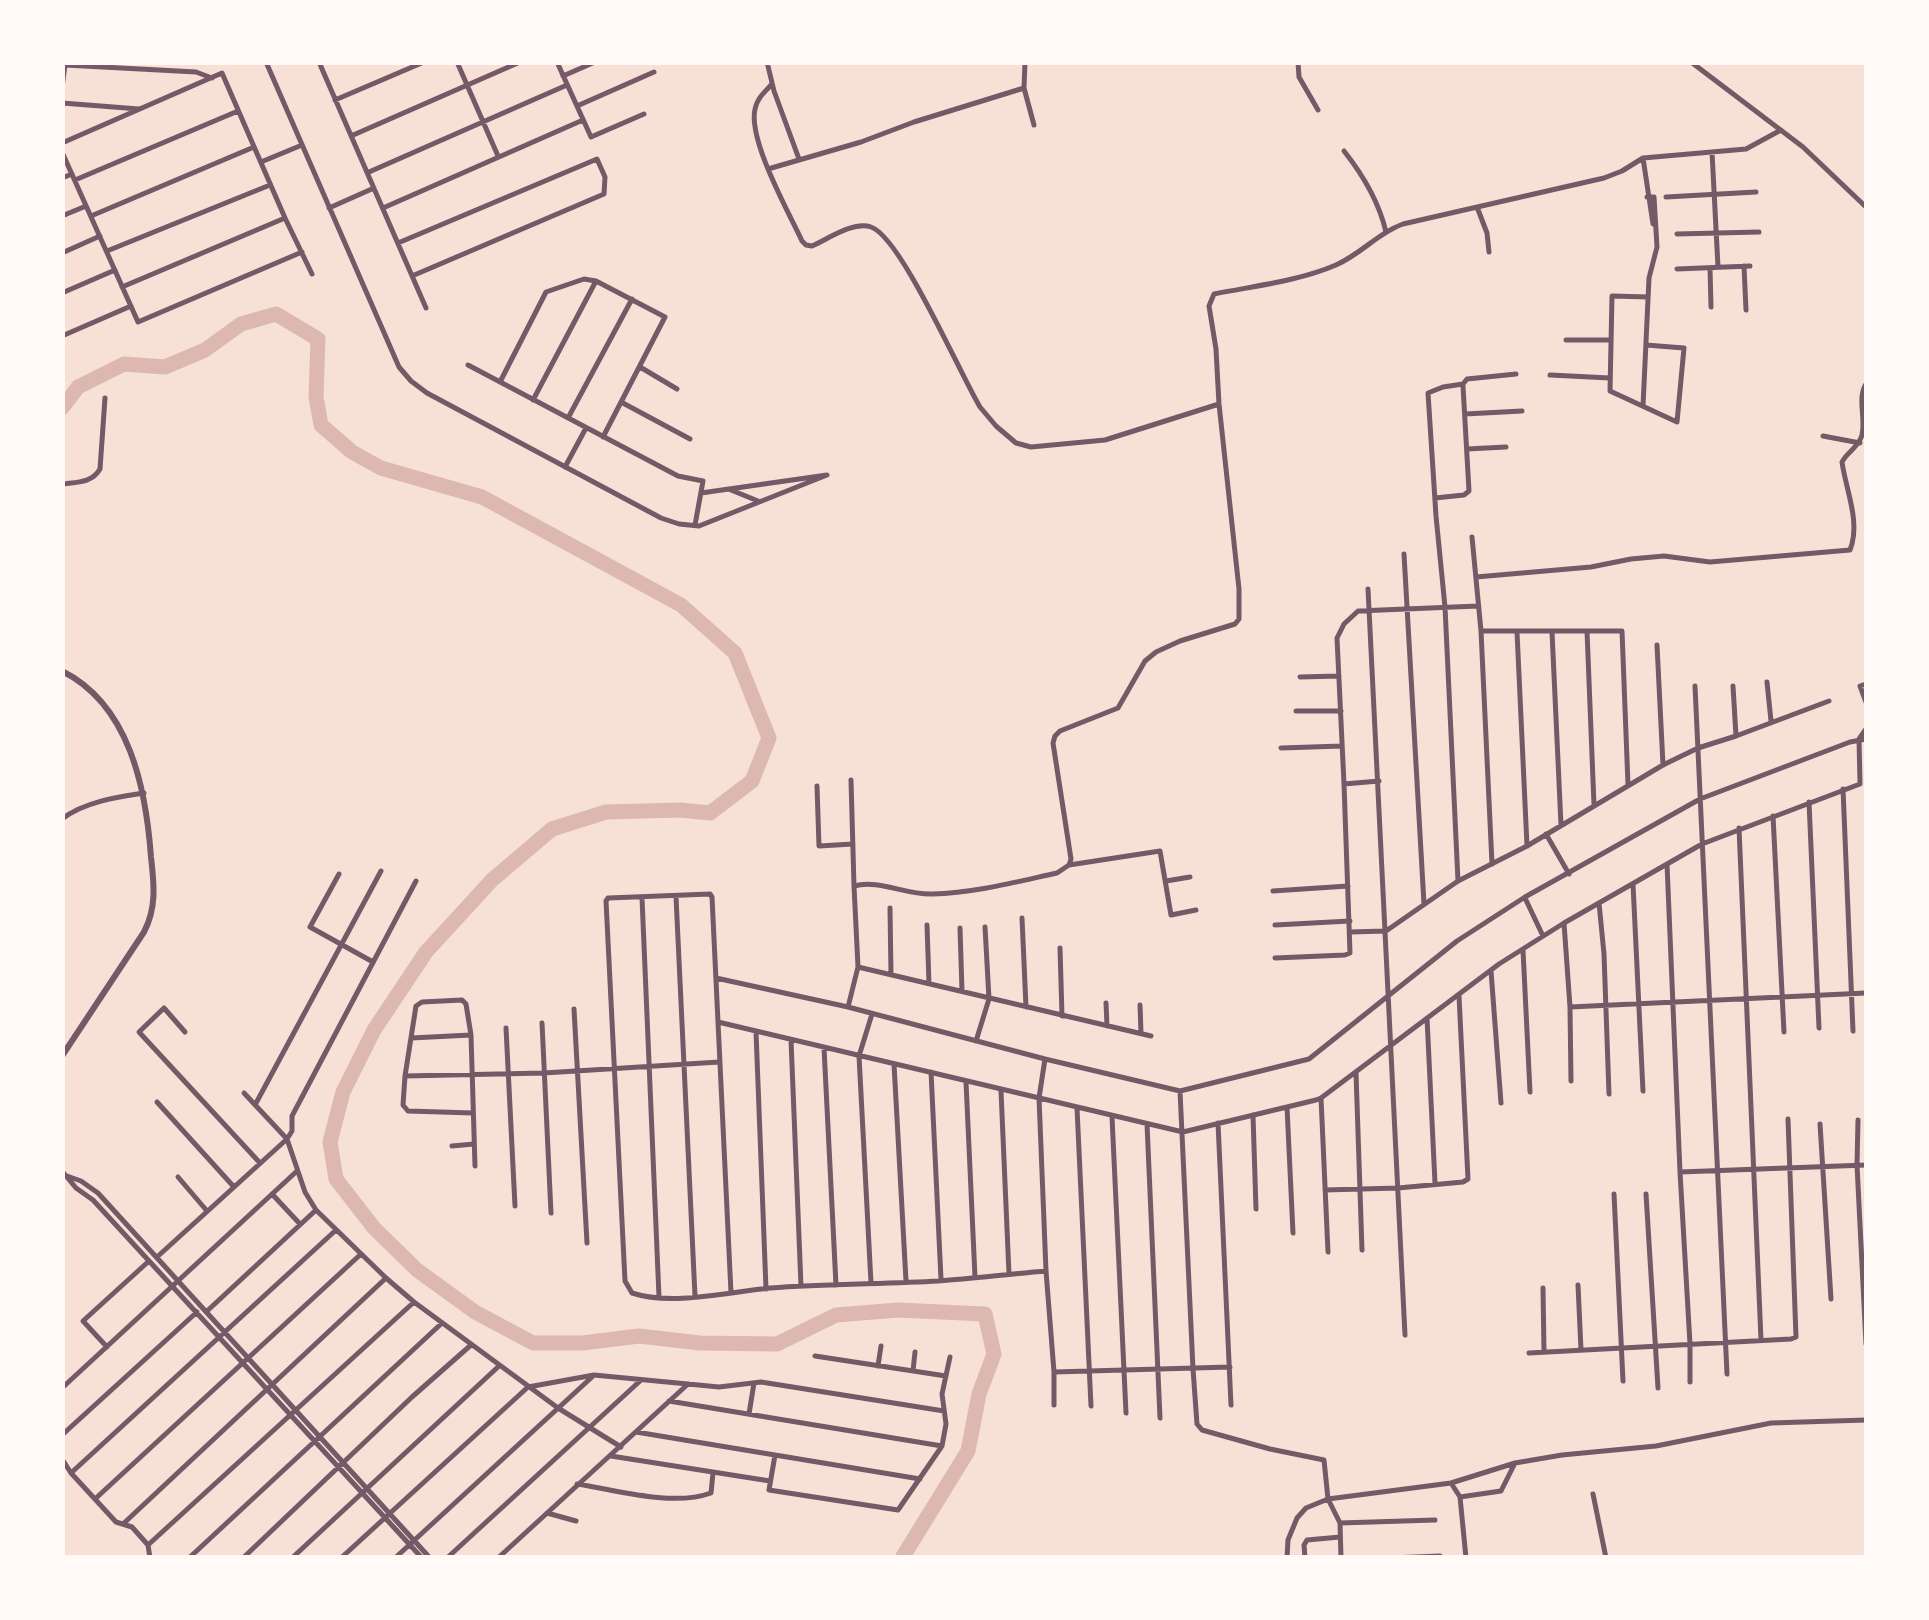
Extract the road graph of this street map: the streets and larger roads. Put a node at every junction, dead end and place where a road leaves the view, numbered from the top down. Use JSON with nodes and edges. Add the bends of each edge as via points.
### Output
{"nodes":[{"id":1,"x":266,"y":62,"type":"edge"},
{"id":2,"x":424,"y":62,"type":"edge"},
{"id":3,"x":458,"y":62,"type":"edge"},
{"id":4,"x":520,"y":62,"type":"edge"},
{"id":5,"x":558,"y":62,"type":"edge"},
{"id":6,"x":595,"y":62,"type":"edge"},
{"id":7,"x":767,"y":62,"type":"edge"},
{"id":8,"x":1025,"y":62,"type":"edge"},
{"id":9,"x":1298,"y":62,"type":"edge"},
{"id":10,"x":1691,"y":62,"type":"edge"},
{"id":11,"x":321,"y":63,"type":"edge"},
{"id":12,"x":654,"y":72,"type":"dead end"},
{"id":13,"x":564,"y":76,"type":"junction"},
{"id":14,"x":212,"y":78,"type":"junction"},
{"id":15,"x":567,"y":84,"type":"junction"},
{"id":16,"x":772,"y":84,"type":"junction"},
{"id":17,"x":467,"y":85,"type":"junction"},
{"id":18,"x":62,"y":88,"type":"edge"},
{"id":19,"x":1024,"y":88,"type":"junction"},
{"id":20,"x":335,"y":100,"type":"junction"},
{"id":21,"x":62,"y":103,"type":"edge"},
{"id":22,"x":577,"y":106,"type":"junction"},
{"id":23,"x":140,"y":110,"type":"junction"},
{"id":24,"x":1318,"y":110,"type":"dead end"},
{"id":25,"x":238,"y":111,"type":"junction"},
{"id":26,"x":644,"y":114,"type":"dead end"},
{"id":27,"x":583,"y":120,"type":"junction"},
{"id":28,"x":483,"y":122,"type":"junction"},
{"id":29,"x":1034,"y":125,"type":"dead end"},
{"id":30,"x":1781,"y":130,"type":"junction"},
{"id":31,"x":351,"y":136,"type":"junction"},
{"id":32,"x":62,"y":143,"type":"edge"},
{"id":33,"x":302,"y":145,"type":"junction"},
{"id":34,"x":254,"y":147,"type":"junction"},
{"id":35,"x":62,"y":152,"type":"edge"},
{"id":36,"x":1344,"y":152,"type":"dead end"},
{"id":37,"x":1712,"y":152,"type":"junction"},
{"id":38,"x":499,"y":157,"type":"junction"},
{"id":39,"x":1644,"y":158,"type":"junction"},
{"id":40,"x":800,"y":160,"type":"junction"},
{"id":41,"x":260,"y":162,"type":"junction"},
{"id":42,"x":768,"y":169,"type":"junction"},
{"id":43,"x":368,"y":173,"type":"junction"},
{"id":44,"x":74,"y":177,"type":"junction"},
{"id":45,"x":62,"y":178,"type":"edge"},
{"id":46,"x":270,"y":184,"type":"junction"},
{"id":47,"x":374,"y":188,"type":"junction"},
{"id":48,"x":1756,"y":192,"type":"dead end"},
{"id":49,"x":1714,"y":195,"type":"junction"},
{"id":50,"x":1666,"y":197,"type":"dead end"},
{"id":51,"x":86,"y":206,"type":"junction"},
{"id":52,"x":1478,"y":207,"type":"junction"},
{"id":53,"x":330,"y":208,"type":"junction"},
{"id":54,"x":383,"y":208,"type":"junction"},
{"id":55,"x":1866,"y":208,"type":"edge"},
{"id":56,"x":62,"y":216,"type":"edge"},
{"id":57,"x":91,"y":216,"type":"junction"},
{"id":58,"x":285,"y":218,"type":"junction"},
{"id":59,"x":1386,"y":232,"type":"junction"},
{"id":60,"x":1716,"y":232,"type":"junction"},
{"id":61,"x":1759,"y":232,"type":"dead end"},
{"id":62,"x":1676,"y":234,"type":"dead end"},
{"id":63,"x":100,"y":236,"type":"junction"},
{"id":64,"x":398,"y":243,"type":"junction"},
{"id":65,"x":107,"y":251,"type":"junction"},
{"id":66,"x":302,"y":252,"type":"junction"},
{"id":67,"x":1489,"y":252,"type":"dead end"},
{"id":68,"x":62,"y":253,"type":"edge"},
{"id":69,"x":1710,"y":268,"type":"junction"},
{"id":70,"x":1718,"y":268,"type":"junction"},
{"id":71,"x":115,"y":270,"type":"junction"},
{"id":72,"x":1677,"y":270,"type":"dead end"},
{"id":73,"x":312,"y":274,"type":"dead end"},
{"id":74,"x":412,"y":276,"type":"junction"},
{"id":75,"x":596,"y":281,"type":"junction"},
{"id":76,"x":122,"y":286,"type":"junction"},
{"id":77,"x":62,"y":293,"type":"edge"},
{"id":78,"x":1648,"y":296,"type":"junction"},
{"id":79,"x":632,"y":299,"type":"junction"},
{"id":80,"x":131,"y":306,"type":"junction"},
{"id":81,"x":1711,"y":307,"type":"dead end"},
{"id":82,"x":426,"y":308,"type":"dead end"},
{"id":83,"x":1746,"y":310,"type":"dead end"},
{"id":84,"x":62,"y":336,"type":"edge"},
{"id":85,"x":1566,"y":340,"type":"dead end"},
{"id":86,"x":1611,"y":340,"type":"junction"},
{"id":87,"x":1646,"y":345,"type":"junction"},
{"id":88,"x":468,"y":365,"type":"dead end"},
{"id":89,"x":640,"y":367,"type":"junction"},
{"id":90,"x":1516,"y":374,"type":"dead end"},
{"id":91,"x":1550,"y":375,"type":"dead end"},
{"id":92,"x":1610,"y":378,"type":"junction"},
{"id":93,"x":500,"y":382,"type":"junction"},
{"id":94,"x":1464,"y":384,"type":"junction"},
{"id":95,"x":1866,"y":384,"type":"edge"},
{"id":96,"x":677,"y":389,"type":"dead end"},
{"id":97,"x":106,"y":398,"type":"dead end"},
{"id":98,"x":533,"y":400,"type":"junction"},
{"id":99,"x":621,"y":402,"type":"junction"},
{"id":100,"x":1219,"y":404,"type":"junction"},
{"id":101,"x":1643,"y":406,"type":"junction"},
{"id":102,"x":1522,"y":412,"type":"dead end"},
{"id":103,"x":1465,"y":414,"type":"junction"},
{"id":104,"x":568,"y":418,"type":"junction"},
{"id":105,"x":586,"y":428,"type":"junction"},
{"id":106,"x":1822,"y":436,"type":"dead end"},
{"id":107,"x":604,"y":437,"type":"junction"},
{"id":108,"x":690,"y":439,"type":"dead end"},
{"id":109,"x":1860,"y":443,"type":"junction"},
{"id":110,"x":1506,"y":447,"type":"dead end"},
{"id":111,"x":1467,"y":449,"type":"junction"},
{"id":112,"x":565,"y":467,"type":"junction"},
{"id":113,"x":62,"y":484,"type":"edge"},
{"id":114,"x":728,"y":489,"type":"junction"},
{"id":115,"x":701,"y":493,"type":"junction"},
{"id":116,"x":1434,"y":498,"type":"junction"},
{"id":117,"x":760,"y":502,"type":"junction"},
{"id":118,"x":695,"y":526,"type":"junction"},
{"id":119,"x":1472,"y":536,"type":"dead end"},
{"id":120,"x":1404,"y":554,"type":"dead end"},
{"id":121,"x":1476,"y":577,"type":"junction"},
{"id":122,"x":1368,"y":589,"type":"dead end"},
{"id":123,"x":1478,"y":606,"type":"junction"},
{"id":124,"x":1444,"y":607,"type":"junction"},
{"id":125,"x":1408,"y":609,"type":"junction"},
{"id":126,"x":1370,"y":611,"type":"junction"},
{"id":127,"x":1481,"y":631,"type":"junction"},
{"id":128,"x":1587,"y":631,"type":"junction"},
{"id":129,"x":1517,"y":632,"type":"junction"},
{"id":130,"x":1552,"y":632,"type":"junction"},
{"id":131,"x":1658,"y":646,"type":"dead end"},
{"id":132,"x":62,"y":670,"type":"edge"},
{"id":133,"x":1339,"y":676,"type":"junction"},
{"id":134,"x":1300,"y":678,"type":"dead end"},
{"id":135,"x":1767,"y":682,"type":"dead end"},
{"id":136,"x":1866,"y":684,"type":"edge"},
{"id":137,"x":1695,"y":686,"type":"dead end"},
{"id":138,"x":1733,"y":686,"type":"dead end"},
{"id":139,"x":1829,"y":700,"type":"dead end"},
{"id":140,"x":1866,"y":702,"type":"edge"},
{"id":141,"x":1296,"y":711,"type":"dead end"},
{"id":142,"x":1341,"y":711,"type":"junction"},
{"id":143,"x":1770,"y":722,"type":"junction"},
{"id":144,"x":1866,"y":729,"type":"edge"},
{"id":145,"x":1736,"y":736,"type":"junction"},
{"id":146,"x":1863,"y":739,"type":"edge"},
{"id":147,"x":1342,"y":746,"type":"junction"},
{"id":148,"x":1281,"y":748,"type":"dead end"},
{"id":149,"x":1698,"y":748,"type":"junction"},
{"id":150,"x":1663,"y":765,"type":"junction"},
{"id":151,"x":851,"y":780,"type":"dead end"},
{"id":152,"x":1379,"y":781,"type":"junction"},
{"id":153,"x":1344,"y":784,"type":"junction"},
{"id":154,"x":1863,"y":784,"type":"edge"},
{"id":155,"x":817,"y":786,"type":"dead end"},
{"id":156,"x":1628,"y":786,"type":"junction"},
{"id":157,"x":1843,"y":788,"type":"junction"},
{"id":158,"x":144,"y":793,"type":"junction"},
{"id":159,"x":1700,"y":799,"type":"junction"},
{"id":160,"x":1809,"y":802,"type":"junction"},
{"id":161,"x":1594,"y":805,"type":"junction"},
{"id":162,"x":1773,"y":816,"type":"junction"},
{"id":163,"x":62,"y":820,"type":"edge"},
{"id":164,"x":1561,"y":825,"type":"junction"},
{"id":165,"x":1739,"y":828,"type":"junction"},
{"id":166,"x":1546,"y":834,"type":"junction"},
{"id":167,"x":853,"y":844,"type":"junction"},
{"id":168,"x":1702,"y":844,"type":"junction"},
{"id":169,"x":1527,"y":846,"type":"junction"},
{"id":170,"x":1492,"y":864,"type":"junction"},
{"id":171,"x":1667,"y":864,"type":"junction"},
{"id":172,"x":1069,"y":866,"type":"junction"},
{"id":173,"x":381,"y":872,"type":"dead end"},
{"id":174,"x":339,"y":874,"type":"dead end"},
{"id":175,"x":1568,"y":874,"type":"junction"},
{"id":176,"x":1190,"y":877,"type":"dead end"},
{"id":177,"x":416,"y":881,"type":"dead end"},
{"id":178,"x":1166,"y":881,"type":"junction"},
{"id":179,"x":1458,"y":881,"type":"junction"},
{"id":180,"x":1633,"y":884,"type":"junction"},
{"id":181,"x":854,"y":886,"type":"junction"},
{"id":182,"x":1348,"y":886,"type":"junction"},
{"id":183,"x":1273,"y":891,"type":"dead end"},
{"id":184,"x":676,"y":897,"type":"junction"},
{"id":185,"x":1525,"y":897,"type":"junction"},
{"id":186,"x":642,"y":898,"type":"junction"},
{"id":187,"x":1599,"y":902,"type":"junction"},
{"id":188,"x":1424,"y":904,"type":"junction"},
{"id":189,"x":890,"y":908,"type":"dead end"},
{"id":190,"x":1196,"y":910,"type":"dead end"},
{"id":191,"x":1022,"y":918,"type":"dead end"},
{"id":192,"x":1350,"y":920,"type":"junction"},
{"id":193,"x":1564,"y":923,"type":"junction"},
{"id":194,"x":927,"y":925,"type":"dead end"},
{"id":195,"x":1275,"y":925,"type":"dead end"},
{"id":196,"x":985,"y":927,"type":"dead end"},
{"id":197,"x":960,"y":928,"type":"dead end"},
{"id":198,"x":1386,"y":931,"type":"junction"},
{"id":199,"x":1350,"y":932,"type":"junction"},
{"id":200,"x":1543,"y":936,"type":"junction"},
{"id":201,"x":341,"y":945,"type":"junction"},
{"id":202,"x":1060,"y":948,"type":"dead end"},
{"id":203,"x":1523,"y":949,"type":"junction"},
{"id":204,"x":1275,"y":958,"type":"dead end"},
{"id":205,"x":373,"y":962,"type":"junction"},
{"id":206,"x":858,"y":968,"type":"junction"},
{"id":207,"x":1491,"y":970,"type":"junction"},
{"id":208,"x":891,"y":975,"type":"junction"},
{"id":209,"x":716,"y":978,"type":"junction"},
{"id":210,"x":929,"y":984,"type":"junction"},
{"id":211,"x":962,"y":991,"type":"junction"},
{"id":212,"x":1866,"y":993,"type":"edge"},
{"id":213,"x":1388,"y":994,"type":"junction"},
{"id":214,"x":1459,"y":994,"type":"junction"},
{"id":215,"x":1852,"y":994,"type":"junction"},
{"id":216,"x":1817,"y":995,"type":"junction"},
{"id":217,"x":1782,"y":997,"type":"junction"},
{"id":218,"x":990,"y":999,"type":"junction"},
{"id":219,"x":1746,"y":999,"type":"junction"},
{"id":220,"x":1710,"y":1000,"type":"junction"},
{"id":221,"x":1672,"y":1003,"type":"junction"},
{"id":222,"x":1106,"y":1004,"type":"dead end"},
{"id":223,"x":1639,"y":1004,"type":"junction"},
{"id":224,"x":1140,"y":1005,"type":"dead end"},
{"id":225,"x":1570,"y":1006,"type":"junction"},
{"id":226,"x":1605,"y":1006,"type":"junction"},
{"id":227,"x":848,"y":1007,"type":"junction"},
{"id":228,"x":1026,"y":1007,"type":"junction"},
{"id":229,"x":574,"y":1009,"type":"dead end"},
{"id":230,"x":872,"y":1014,"type":"junction"},
{"id":231,"x":1062,"y":1016,"type":"junction"},
{"id":232,"x":1426,"y":1018,"type":"junction"},
{"id":233,"x":542,"y":1022,"type":"dead end"},
{"id":234,"x":718,"y":1022,"type":"junction"},
{"id":235,"x":1107,"y":1026,"type":"junction"},
{"id":236,"x":506,"y":1028,"type":"dead end"},
{"id":237,"x":1819,"y":1028,"type":"dead end"},
{"id":238,"x":1853,"y":1030,"type":"dead end"},
{"id":239,"x":185,"y":1032,"type":"dead end"},
{"id":240,"x":756,"y":1032,"type":"junction"},
{"id":241,"x":1784,"y":1032,"type":"dead end"},
{"id":242,"x":1141,"y":1033,"type":"junction"},
{"id":243,"x":471,"y":1034,"type":"junction"},
{"id":244,"x":1151,"y":1036,"type":"dead end"},
{"id":245,"x":410,"y":1038,"type":"junction"},
{"id":246,"x":790,"y":1040,"type":"junction"},
{"id":247,"x":976,"y":1041,"type":"junction"},
{"id":248,"x":1391,"y":1045,"type":"junction"},
{"id":249,"x":824,"y":1048,"type":"junction"},
{"id":250,"x":62,"y":1056,"type":"edge"},
{"id":251,"x":860,"y":1056,"type":"junction"},
{"id":252,"x":1045,"y":1059,"type":"junction"},
{"id":253,"x":719,"y":1062,"type":"junction"},
{"id":254,"x":686,"y":1064,"type":"junction"},
{"id":255,"x":894,"y":1064,"type":"junction"},
{"id":256,"x":648,"y":1067,"type":"junction"},
{"id":257,"x":614,"y":1069,"type":"junction"},
{"id":258,"x":576,"y":1071,"type":"junction"},
{"id":259,"x":544,"y":1072,"type":"junction"},
{"id":260,"x":930,"y":1072,"type":"junction"},
{"id":261,"x":508,"y":1073,"type":"junction"},
{"id":262,"x":1356,"y":1073,"type":"junction"},
{"id":263,"x":405,"y":1076,"type":"junction"},
{"id":264,"x":472,"y":1076,"type":"junction"},
{"id":265,"x":1571,"y":1081,"type":"dead end"},
{"id":266,"x":966,"y":1082,"type":"junction"},
{"id":267,"x":1002,"y":1090,"type":"junction"},
{"id":268,"x":1180,"y":1091,"type":"junction"},
{"id":269,"x":1530,"y":1092,"type":"dead end"},
{"id":270,"x":1643,"y":1092,"type":"dead end"},
{"id":271,"x":244,"y":1093,"type":"dead end"},
{"id":272,"x":1609,"y":1094,"type":"dead end"},
{"id":273,"x":1039,"y":1098,"type":"junction"},
{"id":274,"x":1322,"y":1098,"type":"junction"},
{"id":275,"x":157,"y":1102,"type":"dead end"},
{"id":276,"x":1501,"y":1102,"type":"dead end"},
{"id":277,"x":255,"y":1105,"type":"junction"},
{"id":278,"x":1287,"y":1106,"type":"junction"},
{"id":279,"x":1077,"y":1108,"type":"junction"},
{"id":280,"x":473,"y":1113,"type":"junction"},
{"id":281,"x":1253,"y":1115,"type":"junction"},
{"id":282,"x":1112,"y":1117,"type":"junction"},
{"id":283,"x":1788,"y":1119,"type":"dead end"},
{"id":284,"x":1858,"y":1120,"type":"dead end"},
{"id":285,"x":1218,"y":1123,"type":"junction"},
{"id":286,"x":1147,"y":1124,"type":"junction"},
{"id":287,"x":1820,"y":1124,"type":"dead end"},
{"id":288,"x":1182,"y":1132,"type":"junction"},
{"id":289,"x":287,"y":1139,"type":"junction"},
{"id":290,"x":474,"y":1144,"type":"junction"},
{"id":291,"x":452,"y":1146,"type":"dead end"},
{"id":292,"x":260,"y":1162,"type":"junction"},
{"id":293,"x":1857,"y":1165,"type":"junction"},
{"id":294,"x":1866,"y":1165,"type":"edge"},
{"id":295,"x":476,"y":1166,"type":"dead end"},
{"id":296,"x":1821,"y":1166,"type":"junction"},
{"id":297,"x":1788,"y":1167,"type":"junction"},
{"id":298,"x":1753,"y":1168,"type":"junction"},
{"id":299,"x":1716,"y":1170,"type":"junction"},
{"id":300,"x":297,"y":1171,"type":"junction"},
{"id":301,"x":1680,"y":1172,"type":"junction"},
{"id":302,"x":65,"y":1174,"type":"edge"},
{"id":303,"x":178,"y":1177,"type":"dead end"},
{"id":304,"x":1435,"y":1183,"type":"junction"},
{"id":305,"x":234,"y":1187,"type":"junction"},
{"id":306,"x":1398,"y":1188,"type":"junction"},
{"id":307,"x":1361,"y":1189,"type":"junction"},
{"id":308,"x":1325,"y":1190,"type":"junction"},
{"id":309,"x":272,"y":1194,"type":"junction"},
{"id":310,"x":1614,"y":1194,"type":"dead end"},
{"id":311,"x":1646,"y":1194,"type":"dead end"},
{"id":312,"x":515,"y":1206,"type":"dead end"},
{"id":313,"x":1256,"y":1209,"type":"dead end"},
{"id":314,"x":316,"y":1210,"type":"junction"},
{"id":315,"x":208,"y":1211,"type":"junction"},
{"id":316,"x":551,"y":1213,"type":"dead end"},
{"id":317,"x":300,"y":1224,"type":"junction"},
{"id":318,"x":336,"y":1230,"type":"junction"},
{"id":319,"x":1293,"y":1233,"type":"dead end"},
{"id":320,"x":587,"y":1244,"type":"dead end"},
{"id":321,"x":1362,"y":1250,"type":"dead end"},
{"id":322,"x":1328,"y":1252,"type":"dead end"},
{"id":323,"x":362,"y":1254,"type":"junction"},
{"id":324,"x":153,"y":1259,"type":"junction"},
{"id":325,"x":1046,"y":1271,"type":"junction"},
{"id":326,"x":1009,"y":1274,"type":"junction"},
{"id":327,"x":976,"y":1277,"type":"junction"},
{"id":328,"x":386,"y":1278,"type":"junction"},
{"id":329,"x":941,"y":1280,"type":"junction"},
{"id":330,"x":906,"y":1282,"type":"junction"},
{"id":331,"x":871,"y":1283,"type":"junction"},
{"id":332,"x":175,"y":1284,"type":"junction"},
{"id":333,"x":836,"y":1285,"type":"junction"},
{"id":334,"x":1578,"y":1285,"type":"dead end"},
{"id":335,"x":801,"y":1286,"type":"junction"},
{"id":336,"x":1543,"y":1288,"type":"dead end"},
{"id":337,"x":766,"y":1289,"type":"junction"},
{"id":338,"x":731,"y":1292,"type":"junction"},
{"id":339,"x":695,"y":1296,"type":"junction"},
{"id":340,"x":659,"y":1297,"type":"junction"},
{"id":341,"x":1831,"y":1299,"type":"dead end"},
{"id":342,"x":414,"y":1302,"type":"junction"},
{"id":343,"x":202,"y":1311,"type":"junction"},
{"id":344,"x":442,"y":1323,"type":"junction"},
{"id":345,"x":222,"y":1334,"type":"junction"},
{"id":346,"x":1404,"y":1335,"type":"dead end"},
{"id":347,"x":1761,"y":1340,"type":"junction"},
{"id":348,"x":1726,"y":1342,"type":"junction"},
{"id":349,"x":1690,"y":1344,"type":"junction"},
{"id":350,"x":1866,"y":1344,"type":"edge"},
{"id":351,"x":472,"y":1345,"type":"junction"},
{"id":352,"x":1655,"y":1345,"type":"junction"},
{"id":353,"x":881,"y":1346,"type":"dead end"},
{"id":354,"x":106,"y":1347,"type":"junction"},
{"id":355,"x":1620,"y":1347,"type":"junction"},
{"id":356,"x":1581,"y":1350,"type":"junction"},
{"id":357,"x":916,"y":1352,"type":"dead end"},
{"id":358,"x":1530,"y":1352,"type":"dead end"},
{"id":359,"x":1544,"y":1352,"type":"junction"},
{"id":360,"x":815,"y":1356,"type":"dead end"},
{"id":361,"x":950,"y":1358,"type":"dead end"},
{"id":362,"x":246,"y":1360,"type":"junction"},
{"id":363,"x":499,"y":1365,"type":"junction"},
{"id":364,"x":878,"y":1366,"type":"junction"},
{"id":365,"x":1230,"y":1367,"type":"junction"},
{"id":366,"x":1192,"y":1369,"type":"junction"},
{"id":367,"x":1124,"y":1370,"type":"junction"},
{"id":368,"x":1158,"y":1370,"type":"junction"},
{"id":369,"x":913,"y":1371,"type":"junction"},
{"id":370,"x":1090,"y":1371,"type":"junction"},
{"id":371,"x":1054,"y":1372,"type":"junction"},
{"id":372,"x":1727,"y":1374,"type":"dead end"},
{"id":373,"x":594,"y":1375,"type":"junction"},
{"id":374,"x":946,"y":1376,"type":"junction"},
{"id":375,"x":642,"y":1379,"type":"junction"},
{"id":376,"x":1623,"y":1381,"type":"dead end"},
{"id":377,"x":1690,"y":1382,"type":"dead end"},
{"id":378,"x":754,"y":1383,"type":"junction"},
{"id":379,"x":688,"y":1384,"type":"junction"},
{"id":380,"x":270,"y":1386,"type":"junction"},
{"id":381,"x":528,"y":1387,"type":"junction"},
{"id":382,"x":62,"y":1388,"type":"edge"},
{"id":383,"x":1658,"y":1388,"type":"dead end"},
{"id":384,"x":669,"y":1402,"type":"junction"},
{"id":385,"x":1231,"y":1405,"type":"dead end"},
{"id":386,"x":1054,"y":1406,"type":"dead end"},
{"id":387,"x":1090,"y":1406,"type":"dead end"},
{"id":388,"x":558,"y":1408,"type":"junction"},
{"id":389,"x":944,"y":1410,"type":"junction"},
{"id":390,"x":293,"y":1412,"type":"junction"},
{"id":391,"x":1126,"y":1413,"type":"dead end"},
{"id":392,"x":749,"y":1414,"type":"junction"},
{"id":393,"x":1160,"y":1418,"type":"dead end"},
{"id":394,"x":1866,"y":1420,"type":"edge"},
{"id":395,"x":589,"y":1428,"type":"junction"},
{"id":396,"x":636,"y":1432,"type":"junction"},
{"id":397,"x":62,"y":1435,"type":"edge"},
{"id":398,"x":317,"y":1438,"type":"junction"},
{"id":399,"x":942,"y":1446,"type":"junction"},
{"id":400,"x":621,"y":1447,"type":"junction"},
{"id":401,"x":775,"y":1454,"type":"junction"},
{"id":402,"x":611,"y":1456,"type":"junction"},
{"id":403,"x":62,"y":1458,"type":"edge"},
{"id":404,"x":1515,"y":1462,"type":"junction"},
{"id":405,"x":340,"y":1464,"type":"junction"},
{"id":406,"x":714,"y":1472,"type":"junction"},
{"id":407,"x":71,"y":1473,"type":"junction"},
{"id":408,"x":920,"y":1479,"type":"junction"},
{"id":409,"x":770,"y":1481,"type":"junction"},
{"id":410,"x":577,"y":1484,"type":"junction"},
{"id":411,"x":1451,"y":1484,"type":"junction"},
{"id":412,"x":364,"y":1490,"type":"junction"},
{"id":413,"x":1593,"y":1494,"type":"dead end"},
{"id":414,"x":1460,"y":1496,"type":"junction"},
{"id":415,"x":95,"y":1499,"type":"junction"},
{"id":416,"x":1328,"y":1499,"type":"junction"},
{"id":417,"x":547,"y":1513,"type":"junction"},
{"id":418,"x":388,"y":1516,"type":"junction"},
{"id":419,"x":1435,"y":1520,"type":"dead end"},
{"id":420,"x":576,"y":1521,"type":"dead end"},
{"id":421,"x":1340,"y":1523,"type":"junction"},
{"id":422,"x":123,"y":1524,"type":"junction"},
{"id":423,"x":1340,"y":1537,"type":"junction"},
{"id":424,"x":412,"y":1542,"type":"junction"},
{"id":425,"x":148,"y":1545,"type":"junction"},
{"id":426,"x":1440,"y":1556,"type":"edge"},
{"id":427,"x":150,"y":1558,"type":"edge"},
{"id":428,"x":189,"y":1558,"type":"edge"},
{"id":429,"x":243,"y":1558,"type":"edge"},
{"id":430,"x":292,"y":1558,"type":"edge"},
{"id":431,"x":341,"y":1558,"type":"edge"},
{"id":432,"x":395,"y":1558,"type":"edge"},
{"id":433,"x":422,"y":1558,"type":"edge"},
{"id":434,"x":430,"y":1558,"type":"edge"},
{"id":435,"x":447,"y":1558,"type":"edge"},
{"id":436,"x":498,"y":1558,"type":"edge"},
{"id":437,"x":1288,"y":1558,"type":"edge"},
{"id":438,"x":1305,"y":1558,"type":"edge"},
{"id":439,"x":1341,"y":1558,"type":"edge"},
{"id":440,"x":1390,"y":1558,"type":"edge"},
{"id":441,"x":1466,"y":1558,"type":"edge"},
{"id":442,"x":1606,"y":1558,"type":"edge"}],
"edges":[{"from":1,"to":33,"type":"street"},
{"from":2,"to":20,"type":"street"},
{"from":3,"to":17,"type":"street"},
{"from":4,"to":17,"type":"street"},
{"from":5,"to":13,"type":"street"},
{"from":6,"to":13,"type":"street"},
{"from":7,"to":16,"type":"street"},
{"from":8,"to":19,"type":"street"},
{"from":9,"to":24,"type":"street"},
{"from":10,"to":30,"type":"street"},
{"from":11,"to":20,"type":"street"},
{"from":12,"to":22,"type":"street"},
{"from":13,"to":15,"type":"street"},
{"from":14,"to":18,"type":"street","via":[[65,65]]},
{"from":14,"to":23,"type":"street"},
{"from":14,"to":25,"type":"street","via":[[222,73]]},
{"from":15,"to":22,"type":"street"},
{"from":15,"to":28,"type":"street"},
{"from":16,"to":40,"type":"street"},
{"from":16,"to":42,"type":"street","via":[[754,115]]},
{"from":17,"to":28,"type":"street"},
{"from":17,"to":31,"type":"street"},
{"from":19,"to":29,"type":"street"},
{"from":19,"to":40,"type":"street"},
{"from":20,"to":31,"type":"street"},
{"from":21,"to":23,"type":"street"},
{"from":22,"to":27,"type":"street"},
{"from":23,"to":32,"type":"street"},
{"from":25,"to":34,"type":"street"},
{"from":25,"to":44,"type":"street"},
{"from":26,"to":27,"type":"street","via":[[590,137]]},
{"from":27,"to":38,"type":"street"},
{"from":28,"to":38,"type":"street"},
{"from":28,"to":43,"type":"street"},
{"from":30,"to":37,"type":"street","via":[[1751,147]]},
{"from":30,"to":55,"type":"street"},
{"from":31,"to":43,"type":"street"},
{"from":33,"to":41,"type":"street"},
{"from":33,"to":53,"type":"street"},
{"from":34,"to":41,"type":"street"},
{"from":34,"to":57,"type":"street"},
{"from":35,"to":44,"type":"street"},
{"from":36,"to":59,"type":"street","via":[[1376,202]]},
{"from":37,"to":39,"type":"street"},
{"from":37,"to":49,"type":"street"},
{"from":38,"to":54,"type":"street"},
{"from":39,"to":52,"type":"street","via":[[1604,178]]},
{"from":39,"to":78,"type":"street","via":[[1657,247]]},
{"from":40,"to":42,"type":"street"},
{"from":41,"to":46,"type":"street"},
{"from":42,"to":100,"type":"street","via":[[806,245],[865,226],[882,234],[980,407],[1016,443],[1105,440]]},
{"from":43,"to":47,"type":"street"},
{"from":44,"to":45,"type":"street"},
{"from":44,"to":51,"type":"street"},
{"from":46,"to":58,"type":"street"},
{"from":46,"to":65,"type":"street"},
{"from":47,"to":53,"type":"street"},
{"from":47,"to":54,"type":"street"},
{"from":48,"to":49,"type":"street"},
{"from":49,"to":50,"type":"street"},
{"from":49,"to":60,"type":"street"},
{"from":51,"to":56,"type":"street"},
{"from":51,"to":57,"type":"street"},
{"from":52,"to":59,"type":"street"},
{"from":52,"to":67,"type":"street"},
{"from":53,"to":112,"type":"street","via":[[411,382]]},
{"from":54,"to":64,"type":"street"},
{"from":57,"to":63,"type":"street"},
{"from":58,"to":66,"type":"street"},
{"from":58,"to":76,"type":"street"},
{"from":59,"to":100,"type":"street","via":[[1333,266],[1214,294],[1208,306]]},
{"from":60,"to":61,"type":"street"},
{"from":60,"to":62,"type":"street"},
{"from":60,"to":70,"type":"street"},
{"from":63,"to":65,"type":"street"},
{"from":63,"to":68,"type":"street"},
{"from":64,"to":74,"type":"street"},
{"from":64,"to":74,"type":"street","via":[[597,159],[601,168],[604,194]]},
{"from":65,"to":71,"type":"street"},
{"from":66,"to":73,"type":"street"},
{"from":66,"to":80,"type":"street","via":[[138,322]]},
{"from":69,"to":70,"type":"street"},
{"from":69,"to":72,"type":"street"},
{"from":69,"to":81,"type":"street"},
{"from":70,"to":83,"type":"street","via":[[1747,266]]},
{"from":71,"to":76,"type":"street"},
{"from":71,"to":77,"type":"street"},
{"from":74,"to":82,"type":"street"},
{"from":75,"to":79,"type":"street"},
{"from":75,"to":93,"type":"street","via":[[546,292]]},
{"from":75,"to":98,"type":"street"},
{"from":76,"to":80,"type":"street"},
{"from":78,"to":86,"type":"street","via":[[1612,296]]},
{"from":78,"to":87,"type":"street"},
{"from":79,"to":89,"type":"street","via":[[665,316]]},
{"from":79,"to":104,"type":"street"},
{"from":80,"to":84,"type":"street"},
{"from":85,"to":86,"type":"street"},
{"from":86,"to":92,"type":"street"},
{"from":87,"to":101,"type":"street"},
{"from":87,"to":101,"type":"street","via":[[1684,348],[1677,422]]},
{"from":88,"to":93,"type":"street"},
{"from":89,"to":96,"type":"street"},
{"from":89,"to":99,"type":"street"},
{"from":90,"to":94,"type":"street"},
{"from":91,"to":92,"type":"street"},
{"from":92,"to":101,"type":"street","via":[[1610,391]]},
{"from":93,"to":98,"type":"street"},
{"from":94,"to":103,"type":"street"},
{"from":94,"to":116,"type":"street","via":[[1429,392]]},
{"from":95,"to":109,"type":"street"},
{"from":97,"to":113,"type":"street","via":[[100,469],[88,480]]},
{"from":98,"to":104,"type":"street"},
{"from":99,"to":107,"type":"street"},
{"from":99,"to":108,"type":"street"},
{"from":100,"to":172,"type":"street","via":[[1239,619],[1156,652],[1118,708],[1057,733]]},
{"from":102,"to":103,"type":"street"},
{"from":103,"to":111,"type":"street"},
{"from":104,"to":105,"type":"street"},
{"from":105,"to":107,"type":"street"},
{"from":105,"to":112,"type":"street"},
{"from":106,"to":109,"type":"street"},
{"from":107,"to":115,"type":"street","via":[[678,476],[703,481]]},
{"from":109,"to":121,"type":"street","via":[[1842,462],[1854,539],[1847,552],[1710,562],[1631,558]]},
{"from":110,"to":111,"type":"street"},
{"from":111,"to":116,"type":"street","via":[[1469,492]]},
{"from":112,"to":118,"type":"street","via":[[661,518]]},
{"from":114,"to":115,"type":"street"},
{"from":114,"to":117,"type":"street"},
{"from":114,"to":117,"type":"street","via":[[827,475]]},
{"from":115,"to":118,"type":"street"},
{"from":116,"to":124,"type":"street"},
{"from":117,"to":118,"type":"street"},
{"from":119,"to":121,"type":"street"},
{"from":120,"to":125,"type":"street"},
{"from":121,"to":123,"type":"street"},
{"from":122,"to":126,"type":"street"},
{"from":123,"to":124,"type":"street"},
{"from":123,"to":127,"type":"street"},
{"from":124,"to":125,"type":"street"},
{"from":124,"to":179,"type":"street"},
{"from":125,"to":126,"type":"street"},
{"from":125,"to":188,"type":"street"},
{"from":126,"to":133,"type":"street","via":[[1355,612],[1338,632]]},
{"from":126,"to":152,"type":"street"},
{"from":127,"to":129,"type":"street"},
{"from":127,"to":170,"type":"street"},
{"from":128,"to":130,"type":"street"},
{"from":128,"to":156,"type":"street","via":[[1622,631]]},
{"from":128,"to":161,"type":"street"},
{"from":129,"to":130,"type":"street"},
{"from":129,"to":169,"type":"street"},
{"from":130,"to":164,"type":"street"},
{"from":131,"to":150,"type":"street"},
{"from":132,"to":158,"type":"street","via":[[107,710]]},
{"from":133,"to":134,"type":"street"},
{"from":133,"to":142,"type":"street"},
{"from":135,"to":143,"type":"street"},
{"from":136,"to":140,"type":"street","via":[[1860,686]]},
{"from":137,"to":149,"type":"street"},
{"from":138,"to":145,"type":"street"},
{"from":139,"to":143,"type":"street"},
{"from":141,"to":142,"type":"street"},
{"from":142,"to":147,"type":"street"},
{"from":143,"to":145,"type":"street"},
{"from":144,"to":146,"type":"street"},
{"from":145,"to":149,"type":"street"},
{"from":146,"to":154,"type":"street"},
{"from":146,"to":159,"type":"street"},
{"from":147,"to":148,"type":"street"},
{"from":147,"to":153,"type":"street"},
{"from":149,"to":150,"type":"street"},
{"from":149,"to":159,"type":"street"},
{"from":150,"to":156,"type":"street"},
{"from":151,"to":167,"type":"street"},
{"from":152,"to":153,"type":"street"},
{"from":152,"to":198,"type":"street"},
{"from":153,"to":182,"type":"street"},
{"from":154,"to":157,"type":"street"},
{"from":155,"to":167,"type":"street","via":[[819,846]]},
{"from":156,"to":161,"type":"street"},
{"from":157,"to":160,"type":"street"},
{"from":157,"to":215,"type":"street"},
{"from":158,"to":163,"type":"street"},
{"from":158,"to":250,"type":"street","via":[[152,912]]},
{"from":159,"to":168,"type":"street"},
{"from":159,"to":175,"type":"street"},
{"from":160,"to":162,"type":"street"},
{"from":160,"to":216,"type":"street"},
{"from":161,"to":164,"type":"street"},
{"from":162,"to":165,"type":"street"},
{"from":162,"to":217,"type":"street"},
{"from":164,"to":166,"type":"street"},
{"from":165,"to":168,"type":"street"},
{"from":165,"to":219,"type":"street"},
{"from":166,"to":169,"type":"street"},
{"from":166,"to":175,"type":"street"},
{"from":167,"to":181,"type":"street"},
{"from":168,"to":171,"type":"street"},
{"from":168,"to":220,"type":"street"},
{"from":169,"to":170,"type":"street"},
{"from":170,"to":179,"type":"street"},
{"from":171,"to":180,"type":"street"},
{"from":171,"to":221,"type":"street"},
{"from":172,"to":178,"type":"street","via":[[1160,851]]},
{"from":172,"to":181,"type":"street","via":[[949,893]]},
{"from":173,"to":201,"type":"street"},
{"from":174,"to":201,"type":"street","via":[[310,927]]},
{"from":175,"to":185,"type":"street"},
{"from":176,"to":178,"type":"street"},
{"from":177,"to":205,"type":"street"},
{"from":178,"to":190,"type":"street","via":[[1171,914]]},
{"from":179,"to":188,"type":"street"},
{"from":180,"to":187,"type":"street"},
{"from":180,"to":223,"type":"street"},
{"from":181,"to":206,"type":"street"},
{"from":182,"to":183,"type":"street"},
{"from":182,"to":192,"type":"street"},
{"from":184,"to":186,"type":"street"},
{"from":184,"to":209,"type":"street","via":[[712,895]]},
{"from":184,"to":254,"type":"street"},
{"from":185,"to":200,"type":"street"},
{"from":185,"to":213,"type":"street"},
{"from":186,"to":256,"type":"street"},
{"from":186,"to":257,"type":"street","via":[[606,900]]},
{"from":187,"to":193,"type":"street"},
{"from":187,"to":226,"type":"street"},
{"from":188,"to":198,"type":"street"},
{"from":189,"to":208,"type":"street"},
{"from":191,"to":228,"type":"street"},
{"from":192,"to":195,"type":"street"},
{"from":192,"to":199,"type":"street"},
{"from":193,"to":200,"type":"street"},
{"from":193,"to":225,"type":"street"},
{"from":194,"to":210,"type":"street"},
{"from":196,"to":218,"type":"street"},
{"from":197,"to":211,"type":"street"},
{"from":198,"to":199,"type":"street"},
{"from":198,"to":213,"type":"street"},
{"from":199,"to":204,"type":"street","via":[[1345,955]]},
{"from":200,"to":203,"type":"street"},
{"from":201,"to":205,"type":"street"},
{"from":201,"to":277,"type":"street"},
{"from":202,"to":231,"type":"street"},
{"from":203,"to":207,"type":"street"},
{"from":203,"to":269,"type":"street"},
{"from":205,"to":289,"type":"street","via":[[292,1116]]},
{"from":206,"to":208,"type":"street"},
{"from":206,"to":227,"type":"street"},
{"from":207,"to":214,"type":"street"},
{"from":207,"to":276,"type":"street"},
{"from":208,"to":210,"type":"street"},
{"from":209,"to":227,"type":"street"},
{"from":209,"to":234,"type":"street"},
{"from":210,"to":211,"type":"street"},
{"from":211,"to":218,"type":"street"},
{"from":212,"to":215,"type":"street"},
{"from":213,"to":248,"type":"street"},
{"from":213,"to":268,"type":"street","via":[[1308,1059]]},
{"from":214,"to":232,"type":"street"},
{"from":214,"to":304,"type":"street","via":[[1468,1179]]},
{"from":215,"to":216,"type":"street"},
{"from":215,"to":238,"type":"street"},
{"from":216,"to":217,"type":"street"},
{"from":216,"to":237,"type":"street"},
{"from":217,"to":219,"type":"street"},
{"from":217,"to":241,"type":"street"},
{"from":218,"to":228,"type":"street"},
{"from":218,"to":247,"type":"street"},
{"from":219,"to":220,"type":"street"},
{"from":219,"to":298,"type":"street"},
{"from":220,"to":221,"type":"street"},
{"from":220,"to":299,"type":"street"},
{"from":221,"to":223,"type":"street"},
{"from":221,"to":301,"type":"street"},
{"from":222,"to":235,"type":"street"},
{"from":223,"to":226,"type":"street"},
{"from":223,"to":270,"type":"street"},
{"from":224,"to":242,"type":"street"},
{"from":225,"to":226,"type":"street"},
{"from":225,"to":265,"type":"street"},
{"from":226,"to":272,"type":"street"},
{"from":227,"to":230,"type":"street"},
{"from":228,"to":231,"type":"street"},
{"from":229,"to":258,"type":"street"},
{"from":230,"to":247,"type":"street"},
{"from":230,"to":251,"type":"street"},
{"from":231,"to":235,"type":"street"},
{"from":232,"to":248,"type":"street"},
{"from":232,"to":304,"type":"street"},
{"from":233,"to":259,"type":"street"},
{"from":234,"to":240,"type":"street"},
{"from":234,"to":253,"type":"street"},
{"from":235,"to":242,"type":"street"},
{"from":236,"to":261,"type":"street"},
{"from":239,"to":292,"type":"street","via":[[164,1008],[139,1032]]},
{"from":240,"to":246,"type":"street"},
{"from":240,"to":337,"type":"street"},
{"from":242,"to":244,"type":"street"},
{"from":243,"to":245,"type":"street"},
{"from":243,"to":245,"type":"street","via":[[466,1004],[459,1000],[419,1004]]},
{"from":243,"to":264,"type":"street"},
{"from":245,"to":263,"type":"street"},
{"from":246,"to":249,"type":"street"},
{"from":246,"to":335,"type":"street"},
{"from":247,"to":252,"type":"street"},
{"from":248,"to":262,"type":"street"},
{"from":248,"to":306,"type":"street"},
{"from":249,"to":251,"type":"street"},
{"from":249,"to":333,"type":"street"},
{"from":251,"to":255,"type":"street"},
{"from":251,"to":331,"type":"street"},
{"from":252,"to":268,"type":"street"},
{"from":252,"to":273,"type":"street"},
{"from":253,"to":254,"type":"street"},
{"from":253,"to":338,"type":"street"},
{"from":254,"to":256,"type":"street"},
{"from":254,"to":339,"type":"street"},
{"from":255,"to":260,"type":"street"},
{"from":255,"to":330,"type":"street"},
{"from":256,"to":257,"type":"street"},
{"from":256,"to":340,"type":"street"},
{"from":257,"to":258,"type":"street"},
{"from":257,"to":340,"type":"street","via":[[626,1281],[636,1295]]},
{"from":258,"to":259,"type":"street"},
{"from":258,"to":320,"type":"street"},
{"from":259,"to":261,"type":"street"},
{"from":259,"to":316,"type":"street"},
{"from":260,"to":266,"type":"street"},
{"from":260,"to":329,"type":"street"},
{"from":261,"to":264,"type":"street"},
{"from":261,"to":312,"type":"street"},
{"from":262,"to":274,"type":"street"},
{"from":262,"to":307,"type":"street"},
{"from":263,"to":264,"type":"street"},
{"from":263,"to":280,"type":"street","via":[[406,1110]]},
{"from":264,"to":280,"type":"street"},
{"from":266,"to":267,"type":"street"},
{"from":266,"to":327,"type":"street"},
{"from":267,"to":273,"type":"street"},
{"from":267,"to":326,"type":"street"},
{"from":268,"to":288,"type":"street"},
{"from":271,"to":277,"type":"street"},
{"from":273,"to":279,"type":"street"},
{"from":273,"to":325,"type":"street"},
{"from":274,"to":278,"type":"street"},
{"from":274,"to":308,"type":"street"},
{"from":275,"to":305,"type":"street"},
{"from":277,"to":289,"type":"street"},
{"from":278,"to":281,"type":"street"},
{"from":278,"to":319,"type":"street"},
{"from":279,"to":282,"type":"street"},
{"from":279,"to":370,"type":"street"},
{"from":280,"to":290,"type":"street"},
{"from":281,"to":285,"type":"street"},
{"from":281,"to":313,"type":"street"},
{"from":282,"to":286,"type":"street"},
{"from":282,"to":367,"type":"street"},
{"from":283,"to":297,"type":"street"},
{"from":284,"to":293,"type":"street"},
{"from":285,"to":288,"type":"street"},
{"from":285,"to":365,"type":"street"},
{"from":286,"to":288,"type":"street"},
{"from":286,"to":368,"type":"street"},
{"from":287,"to":296,"type":"street"},
{"from":288,"to":366,"type":"street"},
{"from":289,"to":292,"type":"street"},
{"from":289,"to":300,"type":"street"},
{"from":290,"to":291,"type":"street"},
{"from":290,"to":295,"type":"street"},
{"from":292,"to":305,"type":"street"},
{"from":293,"to":294,"type":"street"},
{"from":293,"to":296,"type":"street"},
{"from":293,"to":350,"type":"street"},
{"from":296,"to":297,"type":"street"},
{"from":296,"to":341,"type":"street"},
{"from":297,"to":298,"type":"street"},
{"from":297,"to":347,"type":"street","via":[[1798,1332],[1791,1339]]},
{"from":298,"to":299,"type":"street"},
{"from":298,"to":347,"type":"street"},
{"from":299,"to":301,"type":"street"},
{"from":299,"to":348,"type":"street"},
{"from":300,"to":309,"type":"street"},
{"from":300,"to":314,"type":"street"},
{"from":301,"to":349,"type":"street"},
{"from":302,"to":324,"type":"street"},
{"from":303,"to":315,"type":"street"},
{"from":304,"to":306,"type":"street"},
{"from":305,"to":315,"type":"street"},
{"from":306,"to":307,"type":"street"},
{"from":306,"to":346,"type":"street"},
{"from":307,"to":308,"type":"street"},
{"from":307,"to":321,"type":"street"},
{"from":308,"to":322,"type":"street"},
{"from":309,"to":317,"type":"street"},
{"from":309,"to":332,"type":"street"},
{"from":310,"to":355,"type":"street"},
{"from":311,"to":352,"type":"street"},
{"from":314,"to":317,"type":"street"},
{"from":314,"to":318,"type":"street"},
{"from":315,"to":324,"type":"street"},
{"from":317,"to":343,"type":"street"},
{"from":318,"to":323,"type":"street"},
{"from":318,"to":345,"type":"street"},
{"from":323,"to":328,"type":"street"},
{"from":323,"to":362,"type":"street"},
{"from":324,"to":332,"type":"street"},
{"from":324,"to":354,"type":"street","via":[[83,1321]]},
{"from":325,"to":326,"type":"street"},
{"from":325,"to":371,"type":"street"},
{"from":326,"to":327,"type":"street"},
{"from":327,"to":329,"type":"street"},
{"from":328,"to":342,"type":"street"},
{"from":328,"to":380,"type":"street"},
{"from":329,"to":330,"type":"street"},
{"from":330,"to":331,"type":"street"},
{"from":331,"to":333,"type":"street"},
{"from":332,"to":343,"type":"street"},
{"from":332,"to":354,"type":"street"},
{"from":333,"to":335,"type":"street"},
{"from":334,"to":356,"type":"street"},
{"from":335,"to":337,"type":"street"},
{"from":336,"to":359,"type":"street"},
{"from":337,"to":338,"type":"street"},
{"from":338,"to":339,"type":"street"},
{"from":339,"to":340,"type":"street"},
{"from":342,"to":344,"type":"street"},
{"from":342,"to":390,"type":"street"},
{"from":343,"to":345,"type":"street"},
{"from":343,"to":397,"type":"street"},
{"from":344,"to":351,"type":"street"},
{"from":344,"to":398,"type":"street"},
{"from":345,"to":362,"type":"street"},
{"from":345,"to":407,"type":"street"},
{"from":347,"to":348,"type":"street"},
{"from":348,"to":349,"type":"street"},
{"from":348,"to":372,"type":"street"},
{"from":349,"to":352,"type":"street"},
{"from":349,"to":377,"type":"street"},
{"from":351,"to":363,"type":"street"},
{"from":351,"to":405,"type":"street"},
{"from":352,"to":355,"type":"street"},
{"from":352,"to":383,"type":"street"},
{"from":353,"to":364,"type":"street"},
{"from":354,"to":382,"type":"street"},
{"from":355,"to":356,"type":"street"},
{"from":355,"to":376,"type":"street"},
{"from":356,"to":359,"type":"street"},
{"from":357,"to":369,"type":"street"},
{"from":358,"to":359,"type":"street"},
{"from":360,"to":364,"type":"street"},
{"from":361,"to":374,"type":"street"},
{"from":362,"to":380,"type":"street"},
{"from":362,"to":415,"type":"street"},
{"from":363,"to":381,"type":"street"},
{"from":363,"to":412,"type":"street"},
{"from":364,"to":369,"type":"street"},
{"from":365,"to":366,"type":"street"},
{"from":365,"to":385,"type":"street"},
{"from":366,"to":368,"type":"street"},
{"from":366,"to":416,"type":"street","via":[[1200,1428],[1323,1458]]},
{"from":367,"to":368,"type":"street"},
{"from":367,"to":370,"type":"street"},
{"from":367,"to":391,"type":"street"},
{"from":368,"to":393,"type":"street"},
{"from":369,"to":374,"type":"street"},
{"from":370,"to":371,"type":"street"},
{"from":370,"to":387,"type":"street"},
{"from":371,"to":386,"type":"street"},
{"from":373,"to":375,"type":"street"},
{"from":373,"to":381,"type":"street"},
{"from":373,"to":388,"type":"street"},
{"from":374,"to":389,"type":"street"},
{"from":375,"to":379,"type":"street"},
{"from":375,"to":395,"type":"street"},
{"from":378,"to":379,"type":"street"},
{"from":378,"to":389,"type":"street"},
{"from":378,"to":392,"type":"street"},
{"from":379,"to":384,"type":"street"},
{"from":380,"to":390,"type":"street"},
{"from":380,"to":422,"type":"street"},
{"from":381,"to":388,"type":"street"},
{"from":381,"to":418,"type":"street"},
{"from":384,"to":392,"type":"street"},
{"from":384,"to":396,"type":"street"},
{"from":388,"to":395,"type":"street"},
{"from":388,"to":424,"type":"street"},
{"from":389,"to":399,"type":"street"},
{"from":390,"to":398,"type":"street"},
{"from":390,"to":425,"type":"street"},
{"from":392,"to":399,"type":"street"},
{"from":394,"to":404,"type":"street","via":[[1771,1423],[1656,1446]]},
{"from":395,"to":400,"type":"street"},
{"from":395,"to":435,"type":"street"},
{"from":396,"to":400,"type":"street"},
{"from":396,"to":401,"type":"street"},
{"from":398,"to":405,"type":"street"},
{"from":398,"to":428,"type":"street"},
{"from":399,"to":408,"type":"street"},
{"from":400,"to":402,"type":"street"},
{"from":401,"to":408,"type":"street"},
{"from":401,"to":409,"type":"street"},
{"from":402,"to":406,"type":"street"},
{"from":402,"to":410,"type":"street"},
{"from":403,"to":407,"type":"street"},
{"from":404,"to":411,"type":"street"},
{"from":404,"to":414,"type":"street","via":[[1501,1491]]},
{"from":405,"to":412,"type":"street"},
{"from":405,"to":429,"type":"street"},
{"from":406,"to":409,"type":"street"},
{"from":406,"to":410,"type":"street","via":[[711,1494],[677,1500]]},
{"from":407,"to":415,"type":"street"},
{"from":408,"to":409,"type":"street","via":[[898,1510],[769,1490]]},
{"from":410,"to":417,"type":"street"},
{"from":411,"to":414,"type":"street"},
{"from":411,"to":416,"type":"street"},
{"from":412,"to":418,"type":"street"},
{"from":412,"to":430,"type":"street"},
{"from":413,"to":442,"type":"street"},
{"from":414,"to":441,"type":"street"},
{"from":415,"to":422,"type":"street"},
{"from":416,"to":421,"type":"street"},
{"from":416,"to":437,"type":"street","via":[[1297,1518]]},
{"from":417,"to":420,"type":"street"},
{"from":417,"to":436,"type":"street"},
{"from":418,"to":424,"type":"street"},
{"from":418,"to":431,"type":"street"},
{"from":419,"to":421,"type":"street"},
{"from":421,"to":423,"type":"street"},
{"from":422,"to":425,"type":"street"},
{"from":423,"to":438,"type":"street","via":[[1307,1540]]},
{"from":423,"to":439,"type":"street"},
{"from":424,"to":432,"type":"street"},
{"from":424,"to":433,"type":"street"},
{"from":424,"to":434,"type":"street"},
{"from":425,"to":427,"type":"street"},
{"from":426,"to":440,"type":"street"}]}
